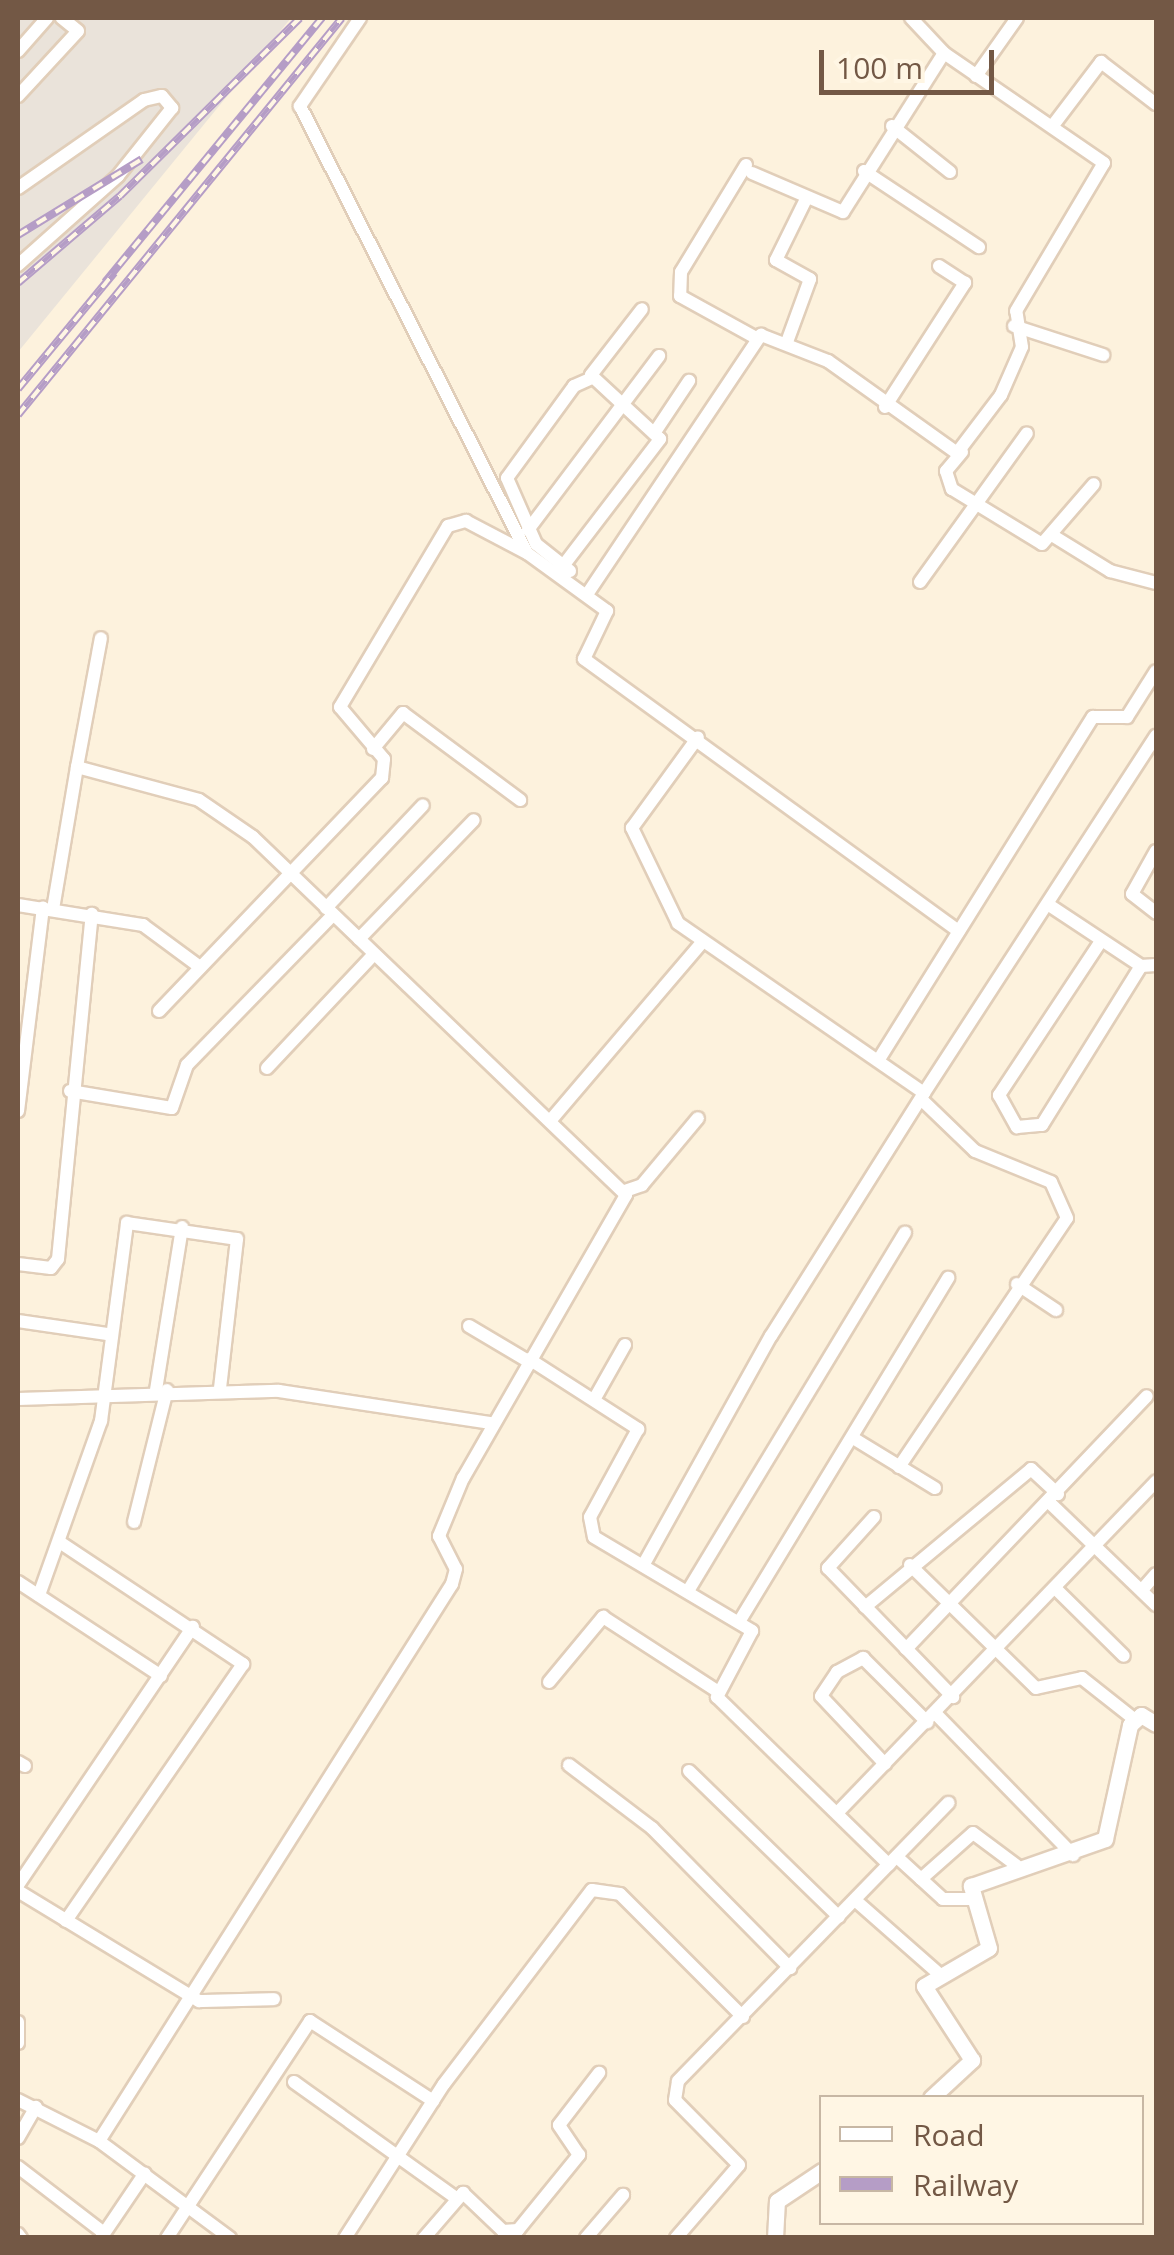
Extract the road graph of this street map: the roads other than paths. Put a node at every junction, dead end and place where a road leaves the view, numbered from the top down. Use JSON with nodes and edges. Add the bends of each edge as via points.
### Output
{"nodes":[{"id":1,"x":47,"y":18,"type":"edge"},
{"id":2,"x":62,"y":18,"type":"edge"},
{"id":3,"x":360,"y":18,"type":"edge"},
{"id":4,"x":911,"y":18,"type":"edge"},
{"id":5,"x":1017,"y":18,"type":"edge"},
{"id":6,"x":18,"y":50,"type":"edge"},
{"id":7,"x":944,"y":53,"type":"junction"},
{"id":8,"x":976,"y":76,"type":"junction"},
{"id":9,"x":18,"y":96,"type":"edge"},
{"id":10,"x":1156,"y":104,"type":"edge"},
{"id":11,"x":1054,"y":124,"type":"junction"},
{"id":12,"x":892,"y":126,"type":"junction"},
{"id":13,"x":864,"y":171,"type":"junction"},
{"id":14,"x":950,"y":172,"type":"dead end"},
{"id":15,"x":18,"y":188,"type":"edge"},
{"id":16,"x":805,"y":201,"type":"junction"},
{"id":17,"x":980,"y":247,"type":"dead end"},
{"id":18,"x":18,"y":264,"type":"edge"},
{"id":19,"x":939,"y":266,"type":"dead end"},
{"id":20,"x":642,"y":309,"type":"dead end"},
{"id":21,"x":1014,"y":326,"type":"junction"},
{"id":22,"x":756,"y":338,"type":"junction"},
{"id":23,"x":787,"y":342,"type":"junction"},
{"id":24,"x":1102,"y":355,"type":"dead end"},
{"id":25,"x":659,"y":356,"type":"dead end"},
{"id":26,"x":592,"y":378,"type":"junction"},
{"id":27,"x":689,"y":381,"type":"dead end"},
{"id":28,"x":622,"y":402,"type":"junction"},
{"id":29,"x":885,"y":407,"type":"junction"},
{"id":30,"x":657,"y":429,"type":"junction"},
{"id":31,"x":1027,"y":433,"type":"dead end"},
{"id":32,"x":962,"y":452,"type":"junction"},
{"id":33,"x":1094,"y":484,"type":"dead end"},
{"id":34,"x":975,"y":508,"type":"junction"},
{"id":35,"x":528,"y":530,"type":"junction"},
{"id":36,"x":1055,"y":537,"type":"junction"},
{"id":37,"x":527,"y":553,"type":"junction"},
{"id":38,"x":563,"y":566,"type":"junction"},
{"id":39,"x":920,"y":582,"type":"dead end"},
{"id":40,"x":1156,"y":583,"type":"edge"},
{"id":41,"x":583,"y":590,"type":"junction"},
{"id":42,"x":100,"y":638,"type":"dead end"},
{"id":43,"x":1156,"y":671,"type":"edge"},
{"id":44,"x":1156,"y":736,"type":"edge"},
{"id":45,"x":698,"y":737,"type":"junction"},
{"id":46,"x":374,"y":748,"type":"junction"},
{"id":47,"x":76,"y":767,"type":"junction"},
{"id":48,"x":520,"y":800,"type":"dead end"},
{"id":49,"x":423,"y":805,"type":"dead end"},
{"id":50,"x":474,"y":820,"type":"dead end"},
{"id":51,"x":1156,"y":851,"type":"edge"},
{"id":52,"x":289,"y":873,"type":"junction"},
{"id":53,"x":1049,"y":904,"type":"junction"},
{"id":54,"x":18,"y":905,"type":"edge"},
{"id":55,"x":48,"y":908,"type":"junction"},
{"id":56,"x":330,"y":911,"type":"junction"},
{"id":57,"x":1156,"y":912,"type":"edge"},
{"id":58,"x":92,"y":914,"type":"junction"},
{"id":59,"x":959,"y":931,"type":"junction"},
{"id":60,"x":359,"y":939,"type":"junction"},
{"id":61,"x":1100,"y":941,"type":"junction"},
{"id":62,"x":700,"y":944,"type":"junction"},
{"id":63,"x":374,"y":954,"type":"junction"},
{"id":64,"x":200,"y":968,"type":"junction"},
{"id":65,"x":1151,"y":968,"type":"edge"},
{"id":66,"x":158,"y":1011,"type":"dead end"},
{"id":67,"x":881,"y":1056,"type":"junction"},
{"id":68,"x":267,"y":1068,"type":"dead end"},
{"id":69,"x":70,"y":1090,"type":"junction"},
{"id":70,"x":923,"y":1097,"type":"junction"},
{"id":71,"x":18,"y":1112,"type":"edge"},
{"id":72,"x":698,"y":1118,"type":"dead end"},
{"id":73,"x":550,"y":1121,"type":"junction"},
{"id":74,"x":625,"y":1191,"type":"junction"},
{"id":75,"x":182,"y":1227,"type":"junction"},
{"id":76,"x":905,"y":1232,"type":"dead end"},
{"id":77,"x":18,"y":1264,"type":"edge"},
{"id":78,"x":948,"y":1278,"type":"dead end"},
{"id":79,"x":1017,"y":1284,"type":"junction"},
{"id":80,"x":1056,"y":1310,"type":"dead end"},
{"id":81,"x":18,"y":1320,"type":"edge"},
{"id":82,"x":469,"y":1326,"type":"dead end"},
{"id":83,"x":107,"y":1334,"type":"junction"},
{"id":84,"x":625,"y":1346,"type":"dead end"},
{"id":85,"x":529,"y":1360,"type":"junction"},
{"id":86,"x":220,"y":1389,"type":"junction"},
{"id":87,"x":162,"y":1390,"type":"junction"},
{"id":88,"x":105,"y":1392,"type":"junction"},
{"id":89,"x":1147,"y":1396,"type":"dead end"},
{"id":90,"x":595,"y":1398,"type":"junction"},
{"id":91,"x":18,"y":1399,"type":"edge"},
{"id":92,"x":490,"y":1422,"type":"junction"},
{"id":93,"x":853,"y":1438,"type":"junction"},
{"id":94,"x":900,"y":1467,"type":"junction"},
{"id":95,"x":1156,"y":1481,"type":"edge"},
{"id":96,"x":935,"y":1488,"type":"dead end"},
{"id":97,"x":1054,"y":1499,"type":"junction"},
{"id":98,"x":874,"y":1517,"type":"dead end"},
{"id":99,"x":134,"y":1522,"type":"dead end"},
{"id":100,"x":61,"y":1543,"type":"junction"},
{"id":101,"x":1096,"y":1545,"type":"junction"},
{"id":102,"x":645,"y":1562,"type":"junction"},
{"id":103,"x":910,"y":1565,"type":"junction"},
{"id":104,"x":1156,"y":1574,"type":"edge"},
{"id":105,"x":18,"y":1582,"type":"edge"},
{"id":106,"x":1056,"y":1589,"type":"junction"},
{"id":107,"x":1142,"y":1590,"type":"junction"},
{"id":108,"x":688,"y":1591,"type":"junction"},
{"id":109,"x":40,"y":1594,"type":"junction"},
{"id":110,"x":1156,"y":1605,"type":"edge"},
{"id":111,"x":953,"y":1606,"type":"junction"},
{"id":112,"x":865,"y":1607,"type":"junction"},
{"id":113,"x":739,"y":1622,"type":"junction"},
{"id":114,"x":193,"y":1627,"type":"junction"},
{"id":115,"x":1001,"y":1648,"type":"junction"},
{"id":116,"x":906,"y":1650,"type":"junction"},
{"id":117,"x":1124,"y":1656,"type":"dead end"},
{"id":118,"x":162,"y":1676,"type":"junction"},
{"id":119,"x":549,"y":1682,"type":"dead end"},
{"id":120,"x":716,"y":1691,"type":"junction"},
{"id":121,"x":954,"y":1696,"type":"junction"},
{"id":122,"x":931,"y":1718,"type":"junction"},
{"id":123,"x":1134,"y":1719,"type":"junction"},
{"id":124,"x":1156,"y":1724,"type":"edge"},
{"id":125,"x":885,"y":1764,"type":"junction"},
{"id":126,"x":569,"y":1765,"type":"dead end"},
{"id":127,"x":689,"y":1771,"type":"dead end"},
{"id":128,"x":948,"y":1803,"type":"dead end"},
{"id":129,"x":838,"y":1812,"type":"junction"},
{"id":130,"x":1073,"y":1854,"type":"junction"},
{"id":131,"x":893,"y":1861,"type":"junction"},
{"id":132,"x":1016,"y":1865,"type":"junction"},
{"id":133,"x":921,"y":1879,"type":"junction"},
{"id":134,"x":18,"y":1888,"type":"edge"},
{"id":135,"x":969,"y":1898,"type":"junction"},
{"id":136,"x":856,"y":1900,"type":"junction"},
{"id":137,"x":840,"y":1916,"type":"junction"},
{"id":138,"x":66,"y":1921,"type":"junction"},
{"id":139,"x":790,"y":1968,"type":"junction"},
{"id":140,"x":937,"y":1972,"type":"junction"},
{"id":141,"x":187,"y":1995,"type":"junction"},
{"id":142,"x":274,"y":1999,"type":"dead end"},
{"id":143,"x":743,"y":2017,"type":"junction"},
{"id":144,"x":18,"y":2022,"type":"edge"},
{"id":145,"x":18,"y":2043,"type":"edge"},
{"id":146,"x":599,"y":2073,"type":"dead end"},
{"id":147,"x":294,"y":2082,"type":"dead end"},
{"id":148,"x":934,"y":2095,"type":"edge"},
{"id":149,"x":18,"y":2100,"type":"edge"},
{"id":150,"x":433,"y":2101,"type":"junction"},
{"id":151,"x":36,"y":2107,"type":"junction"},
{"id":152,"x":18,"y":2138,"type":"edge"},
{"id":153,"x":99,"y":2140,"type":"junction"},
{"id":154,"x":395,"y":2154,"type":"junction"},
{"id":155,"x":18,"y":2167,"type":"edge"},
{"id":156,"x":819,"y":2173,"type":"edge"},
{"id":157,"x":145,"y":2174,"type":"junction"},
{"id":158,"x":453,"y":2196,"type":"junction"},
{"id":159,"x":622,"y":2196,"type":"dead end"},
{"id":160,"x":191,"y":2207,"type":"junction"},
{"id":161,"x":102,"y":2235,"type":"edge"},
{"id":162,"x":224,"y":2236,"type":"edge"},
{"id":163,"x":166,"y":2238,"type":"edge"},
{"id":164,"x":345,"y":2238,"type":"edge"},
{"id":165,"x":424,"y":2238,"type":"edge"},
{"id":166,"x":586,"y":2238,"type":"edge"},
{"id":167,"x":676,"y":2238,"type":"edge"},
{"id":168,"x":775,"y":2238,"type":"edge"}],
"edges":[{"from":1,"to":6,"type":"street"},
{"from":2,"to":9,"type":"street","via":[[78,31]]},
{"from":3,"to":37,"type":"street","via":[[300,106]]},
{"from":4,"to":7,"type":"street"},
{"from":5,"to":8,"type":"street"},
{"from":7,"to":8,"type":"street"},
{"from":7,"to":12,"type":"street"},
{"from":8,"to":11,"type":"street"},
{"from":10,"to":11,"type":"street","via":[[1101,62]]},
{"from":11,"to":21,"type":"street","via":[[1104,163]]},
{"from":12,"to":13,"type":"street"},
{"from":12,"to":14,"type":"street"},
{"from":13,"to":16,"type":"street","via":[[843,212]]},
{"from":13,"to":17,"type":"street"},
{"from":15,"to":18,"type":"street","via":[[144,100],[162,96],[172,108],[118,176]]},
{"from":16,"to":22,"type":"street","via":[[749,169],[681,272],[680,296]]},
{"from":16,"to":23,"type":"street","via":[[776,260],[810,279]]},
{"from":19,"to":29,"type":"street","via":[[965,282]]},
{"from":20,"to":26,"type":"street"},
{"from":21,"to":24,"type":"street"},
{"from":21,"to":32,"type":"street","via":[[1022,343],[1015,366]]},
{"from":22,"to":23,"type":"street"},
{"from":22,"to":41,"type":"street"},
{"from":23,"to":29,"type":"street"},
{"from":25,"to":28,"type":"street"},
{"from":26,"to":28,"type":"street"},
{"from":26,"to":35,"type":"street","via":[[574,386],[508,473]]},
{"from":27,"to":30,"type":"street"},
{"from":28,"to":30,"type":"street"},
{"from":28,"to":35,"type":"street"},
{"from":29,"to":32,"type":"street"},
{"from":30,"to":38,"type":"street","via":[[660,439]]},
{"from":31,"to":34,"type":"street"},
{"from":32,"to":34,"type":"street","via":[[946,478]]},
{"from":33,"to":36,"type":"street"},
{"from":34,"to":36,"type":"street","via":[[1012,532],[1046,544]]},
{"from":34,"to":39,"type":"street"},
{"from":35,"to":38,"type":"street"},
{"from":36,"to":40,"type":"street","via":[[1110,571]]},
{"from":37,"to":41,"type":"street"},
{"from":37,"to":46,"type":"street","via":[[466,522],[448,526],[340,708]]},
{"from":38,"to":41,"type":"street"},
{"from":41,"to":45,"type":"street","via":[[606,612],[584,653],[588,663]]},
{"from":42,"to":47,"type":"street"},
{"from":43,"to":59,"type":"street","via":[[1127,718],[1093,718]]},
{"from":44,"to":53,"type":"street"},
{"from":45,"to":59,"type":"street"},
{"from":45,"to":62,"type":"street","via":[[632,828],[670,910]]},
{"from":46,"to":48,"type":"street","via":[[403,713]]},
{"from":46,"to":52,"type":"street","via":[[384,759],[382,778]]},
{"from":47,"to":52,"type":"street","via":[[199,800]]},
{"from":47,"to":55,"type":"street"},
{"from":49,"to":56,"type":"street"},
{"from":50,"to":60,"type":"street"},
{"from":51,"to":57,"type":"street","via":[[1132,894]]},
{"from":52,"to":56,"type":"street"},
{"from":52,"to":64,"type":"street"},
{"from":53,"to":61,"type":"street"},
{"from":53,"to":70,"type":"street"},
{"from":54,"to":55,"type":"street"},
{"from":55,"to":58,"type":"street"},
{"from":55,"to":71,"type":"street"},
{"from":56,"to":60,"type":"street"},
{"from":56,"to":69,"type":"street","via":[[188,1065],[172,1108]]},
{"from":58,"to":64,"type":"street","via":[[143,925]]},
{"from":58,"to":69,"type":"street"},
{"from":59,"to":67,"type":"street"},
{"from":60,"to":63,"type":"street"},
{"from":61,"to":65,"type":"street"},
{"from":61,"to":65,"type":"street","via":[[999,1095],[1017,1126],[1042,1125]]},
{"from":62,"to":67,"type":"street"},
{"from":62,"to":73,"type":"street"},
{"from":63,"to":68,"type":"street"},
{"from":63,"to":73,"type":"street"},
{"from":64,"to":66,"type":"street"},
{"from":67,"to":70,"type":"street"},
{"from":69,"to":77,"type":"street","via":[[58,1259],[51,1268]]},
{"from":70,"to":79,"type":"street","via":[[975,1151],[1045,1178],[1061,1194],[1066,1222]]},
{"from":70,"to":102,"type":"street","via":[[765,1346]]},
{"from":72,"to":74,"type":"street","via":[[642,1186]]},
{"from":73,"to":74,"type":"street"},
{"from":74,"to":85,"type":"street","via":[[625,1208]]},
{"from":75,"to":83,"type":"street","via":[[134,1221],[123,1228]]},
{"from":75,"to":86,"type":"street","via":[[238,1242]]},
{"from":75,"to":87,"type":"street"},
{"from":76,"to":108,"type":"street"},
{"from":78,"to":93,"type":"street"},
{"from":79,"to":80,"type":"street"},
{"from":79,"to":94,"type":"street"},
{"from":81,"to":83,"type":"street"},
{"from":82,"to":85,"type":"street"},
{"from":83,"to":88,"type":"street"},
{"from":84,"to":90,"type":"street"},
{"from":85,"to":90,"type":"street"},
{"from":85,"to":92,"type":"street"},
{"from":86,"to":87,"type":"street"},
{"from":86,"to":92,"type":"street"},
{"from":87,"to":88,"type":"street"},
{"from":87,"to":99,"type":"street"},
{"from":88,"to":91,"type":"street"},
{"from":88,"to":100,"type":"street"},
{"from":89,"to":97,"type":"street"},
{"from":90,"to":102,"type":"street","via":[[638,1436],[590,1516],[590,1532]]},
{"from":92,"to":141,"type":"street","via":[[440,1530],[452,1584]]},
{"from":93,"to":94,"type":"street"},
{"from":93,"to":113,"type":"street"},
{"from":94,"to":96,"type":"street"},
{"from":95,"to":101,"type":"street"},
{"from":97,"to":101,"type":"street"},
{"from":97,"to":103,"type":"street","via":[[1031,1469]]},
{"from":97,"to":111,"type":"street"},
{"from":98,"to":112,"type":"street","via":[[827,1566]]},
{"from":100,"to":109,"type":"street"},
{"from":100,"to":114,"type":"street"},
{"from":101,"to":106,"type":"street"},
{"from":101,"to":107,"type":"street"},
{"from":102,"to":108,"type":"street"},
{"from":103,"to":111,"type":"street"},
{"from":103,"to":112,"type":"street"},
{"from":104,"to":107,"type":"street"},
{"from":105,"to":109,"type":"street"},
{"from":106,"to":115,"type":"street"},
{"from":106,"to":117,"type":"street"},
{"from":107,"to":110,"type":"street"},
{"from":108,"to":113,"type":"street"},
{"from":109,"to":118,"type":"street"},
{"from":111,"to":115,"type":"street"},
{"from":111,"to":116,"type":"street"},
{"from":112,"to":116,"type":"street"},
{"from":113,"to":120,"type":"street","via":[[756,1639]]},
{"from":114,"to":118,"type":"street"},
{"from":114,"to":138,"type":"street","via":[[243,1664]]},
{"from":115,"to":121,"type":"street"},
{"from":115,"to":123,"type":"street","via":[[1036,1688],[1082,1678]]},
{"from":116,"to":121,"type":"street"},
{"from":118,"to":134,"type":"street"},
{"from":119,"to":120,"type":"street","via":[[603,1617]]},
{"from":120,"to":129,"type":"street"},
{"from":121,"to":122,"type":"street"},
{"from":122,"to":125,"type":"street"},
{"from":122,"to":125,"type":"street","via":[[863,1658],[837,1672],[821,1696]]},
{"from":122,"to":130,"type":"street"},
{"from":123,"to":124,"type":"street"},
{"from":123,"to":130,"type":"street","via":[[1111,1829]]},
{"from":125,"to":129,"type":"street"},
{"from":126,"to":139,"type":"street","via":[[652,1828]]},
{"from":127,"to":137,"type":"street"},
{"from":128,"to":131,"type":"street"},
{"from":129,"to":131,"type":"street"},
{"from":130,"to":132,"type":"street"},
{"from":131,"to":133,"type":"street"},
{"from":131,"to":136,"type":"street"},
{"from":132,"to":133,"type":"street","via":[[973,1834]]},
{"from":132,"to":135,"type":"street","via":[[981,1877]]},
{"from":133,"to":135,"type":"street","via":[[952,1903]]},
{"from":134,"to":138,"type":"street"},
{"from":135,"to":140,"type":"street","via":[[989,1948]]},
{"from":136,"to":137,"type":"street"},
{"from":136,"to":140,"type":"street"},
{"from":137,"to":139,"type":"street"},
{"from":138,"to":141,"type":"street"},
{"from":139,"to":143,"type":"street"},
{"from":140,"to":148,"type":"street","via":[[927,1994],[972,2060]]},
{"from":141,"to":142,"type":"street","via":[[234,2007]]},
{"from":141,"to":153,"type":"street"},
{"from":143,"to":150,"type":"street","via":[[620,1894],[600,1887]]},
{"from":143,"to":167,"type":"street","via":[[673,2088],[739,2165]]},
{"from":144,"to":145,"type":"street"},
{"from":146,"to":158,"type":"street","via":[[558,2125],[579,2156],[518,2230],[502,2230],[468,2194]]},
{"from":147,"to":154,"type":"street"},
{"from":149,"to":151,"type":"street"},
{"from":150,"to":154,"type":"street"},
{"from":150,"to":160,"type":"street","via":[[310,2021]]},
{"from":151,"to":152,"type":"street"},
{"from":151,"to":153,"type":"street"},
{"from":153,"to":157,"type":"street"},
{"from":154,"to":158,"type":"street"},
{"from":154,"to":164,"type":"street"},
{"from":155,"to":161,"type":"street"},
{"from":156,"to":168,"type":"street","via":[[777,2202]]},
{"from":157,"to":160,"type":"street"},
{"from":157,"to":161,"type":"street"},
{"from":158,"to":165,"type":"street"},
{"from":159,"to":166,"type":"street"},
{"from":160,"to":162,"type":"street"},
{"from":160,"to":163,"type":"street"}]}
